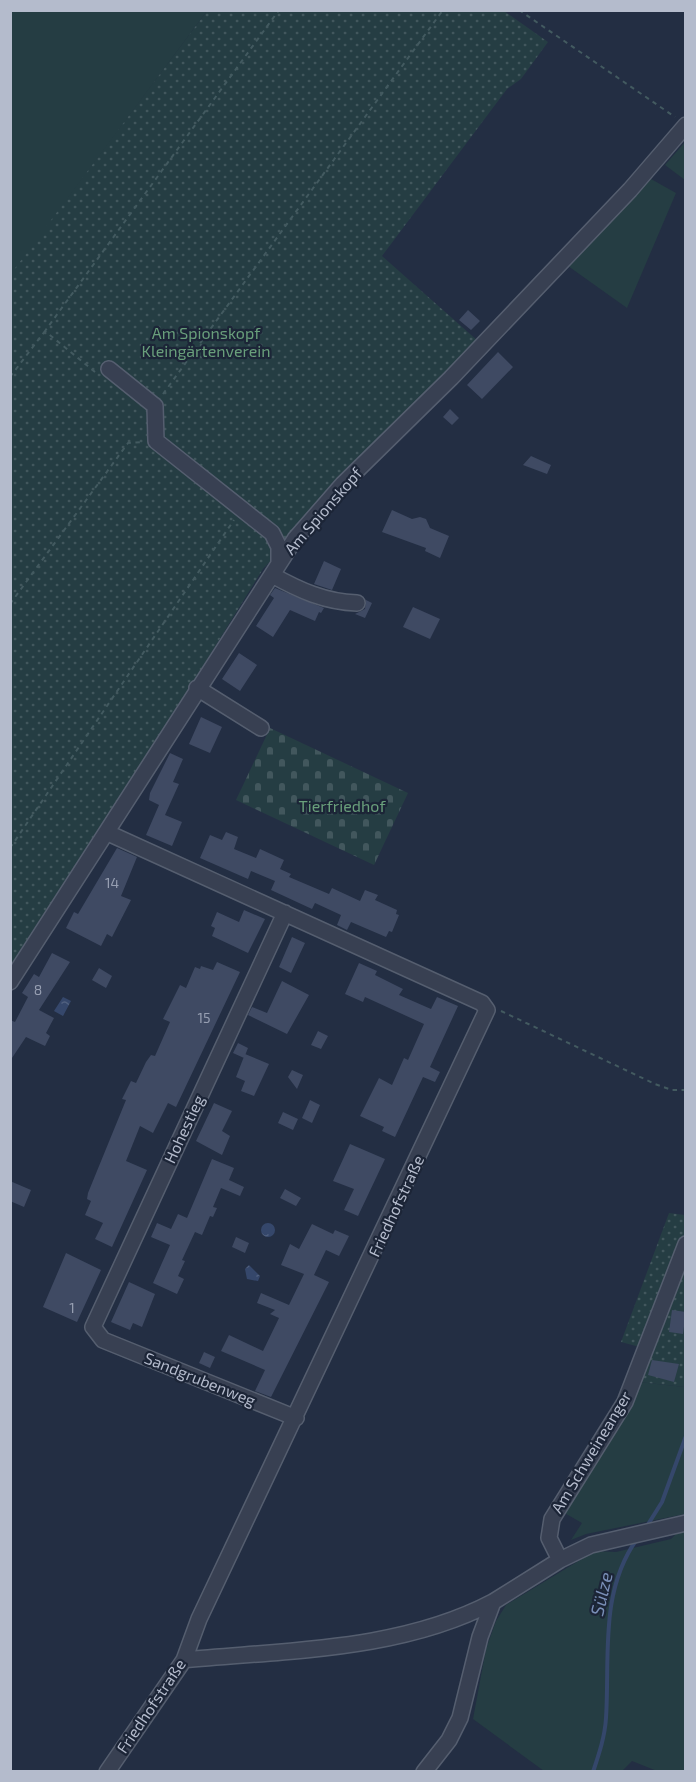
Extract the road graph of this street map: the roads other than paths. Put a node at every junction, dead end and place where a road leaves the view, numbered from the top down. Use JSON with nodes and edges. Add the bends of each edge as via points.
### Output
{"nodes":[{"id":1,"x":681,"y":121,"type":"edge"},
{"id":2,"x":103,"y":371,"type":"road end"},
{"id":3,"x":275,"y":570,"type":"junction"},
{"id":4,"x":357,"y":603,"type":"dead end"},
{"id":5,"x":197,"y":688,"type":"junction"},
{"id":6,"x":261,"y":728,"type":"dead end"},
{"id":7,"x":108,"y":833,"type":"junction"},
{"id":8,"x":285,"y":913,"type":"junction"},
{"id":9,"x":10,"y":982,"type":"edge"},
{"id":10,"x":686,"y":1244,"type":"edge"},
{"id":11,"x":105,"y":1341,"type":"joint"},
{"id":12,"x":296,"y":1418,"type":"junction"},
{"id":13,"x":686,"y":1523,"type":"edge"},
{"id":14,"x":560,"y":1560,"type":"junction"},
{"id":15,"x":493,"y":1602,"type":"junction"},
{"id":16,"x":184,"y":1660,"type":"junction"},
{"id":17,"x":107,"y":1772,"type":"edge"},
{"id":18,"x":424,"y":1772,"type":"edge"}],
"edges":[{"from":1,"to":3,"type":"street","name":"Am Spionskopf","via":[[630,190],[451,378],[343,484],[295,539]]},
{"from":2,"to":3,"type":"street","via":[[154,406],[156,441],[274,535],[280,551]]},
{"from":3,"to":4,"type":"street","via":[[304,592],[336,602]]},
{"from":3,"to":5,"type":"street","name":"Am Spionskopf"},
{"from":5,"to":6,"type":"street"},
{"from":5,"to":7,"type":"street","name":"Am Spionskopf"},
{"from":7,"to":8,"type":"street"},
{"from":7,"to":9,"type":"street","name":"Am Spionskopf"},
{"from":8,"to":11,"type":"street","name":"Hohestieg","via":[[94,1322],[95,1333]]},
{"from":8,"to":12,"type":"street","name":"Friedhofstraße","via":[[487,1008]]},
{"from":10,"to":14,"type":"street","name":"Am Schweineanger","via":[[625,1402],[552,1519],[549,1538]]},
{"from":11,"to":12,"type":"street","name":"Sandgrubenweg"},
{"from":12,"to":16,"type":"street","name":"Friedhofstraße","via":[[199,1619]]},
{"from":13,"to":14,"type":"street","via":[[591,1545]]},
{"from":14,"to":15,"type":"street"},
{"from":15,"to":16,"type":"street","via":[[446,1623],[388,1637]]},
{"from":15,"to":18,"type":"street","via":[[460,1718],[449,1740]]},
{"from":16,"to":17,"type":"street","name":"Friedhofstraße"}]}
